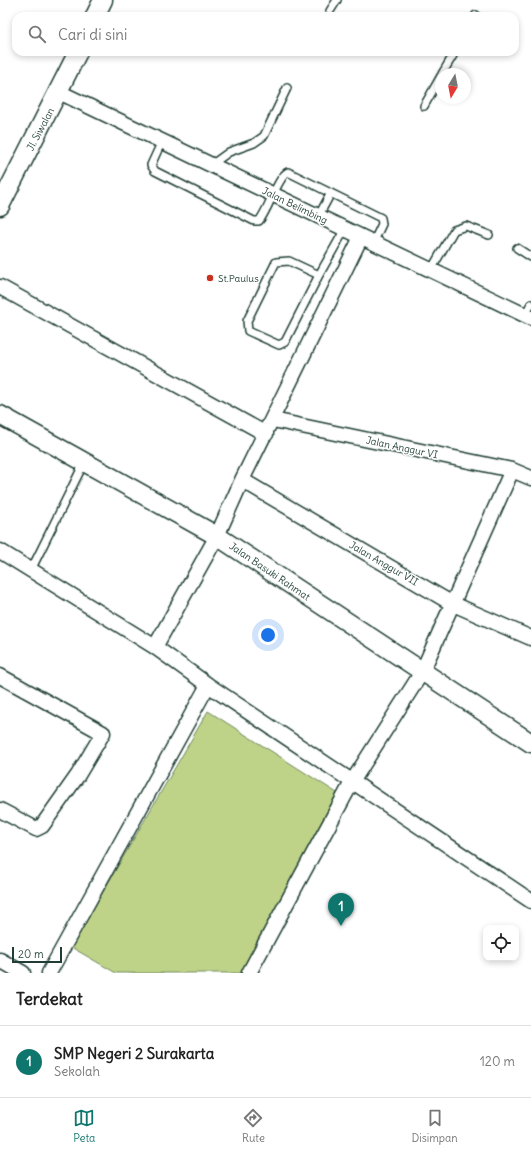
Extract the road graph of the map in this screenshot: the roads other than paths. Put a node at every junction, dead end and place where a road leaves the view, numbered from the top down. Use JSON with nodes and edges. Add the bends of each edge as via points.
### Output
{"nodes":[{"id":1,"x":103,"y":0,"type":"edge"},
{"id":2,"x":337,"y":0,"type":"edge"},
{"id":3,"x":330,"y":11,"type":"dead end"},
{"id":4,"x":97,"y":12,"type":"edge"},
{"id":5,"x":76,"y":56,"type":"edge"},
{"id":6,"x":452,"y":56,"type":"edge"},
{"id":7,"x":446,"y":68,"type":"edge"},
{"id":8,"x":435,"y":87,"type":"edge"},
{"id":9,"x":287,"y":88,"type":"dead end"},
{"id":10,"x":59,"y":92,"type":"junction"},
{"id":11,"x":424,"y":106,"type":"dead end"},
{"id":12,"x":162,"y":141,"type":"junction"},
{"id":13,"x":211,"y":165,"type":"junction"},
{"id":14,"x":331,"y":193,"type":"junction"},
{"id":15,"x":274,"y":195,"type":"junction"},
{"id":16,"x":0,"y":206,"type":"edge"},
{"id":17,"x":318,"y":216,"type":"junction"},
{"id":18,"x":345,"y":230,"type":"junction"},
{"id":19,"x":488,"y":235,"type":"dead end"},
{"id":20,"x":367,"y":240,"type":"junction"},
{"id":21,"x":517,"y":248,"type":"dead end"},
{"id":22,"x":531,"y":257,"type":"edge"},
{"id":23,"x":431,"y":270,"type":"junction"},
{"id":24,"x":319,"y":275,"type":"junction"},
{"id":25,"x":0,"y":287,"type":"edge"},
{"id":26,"x":529,"y":313,"type":"edge"},
{"id":27,"x":0,"y":415,"type":"edge"},
{"id":28,"x":273,"y":420,"type":"junction"},
{"id":29,"x":266,"y":434,"type":"junction"},
{"id":30,"x":84,"y":463,"type":"junction"},
{"id":31,"x":512,"y":470,"type":"junction"},
{"id":32,"x":531,"y":478,"type":"edge"},
{"id":33,"x":242,"y":480,"type":"junction"},
{"id":34,"x":217,"y":536,"type":"junction"},
{"id":35,"x":0,"y":551,"type":"edge"},
{"id":36,"x":31,"y":570,"type":"junction"},
{"id":37,"x":451,"y":603,"type":"junction"},
{"id":38,"x":531,"y":638,"type":"edge"},
{"id":39,"x":154,"y":647,"type":"junction"},
{"id":40,"x":422,"y":672,"type":"junction"},
{"id":41,"x":0,"y":676,"type":"edge"},
{"id":42,"x":208,"y":685,"type":"junction"},
{"id":43,"x":531,"y":744,"type":"edge"},
{"id":44,"x":352,"y":782,"type":"junction"},
{"id":45,"x":0,"y":810,"type":"edge"},
{"id":46,"x":531,"y":901,"type":"edge"},
{"id":47,"x":0,"y":960,"type":"edge"},
{"id":48,"x":23,"y":973,"type":"edge"},
{"id":49,"x":49,"y":973,"type":"edge"},
{"id":50,"x":249,"y":973,"type":"edge"}],
"edges":[{"from":1,"to":4,"type":"street"},
{"from":2,"to":3,"type":"lane"},
{"from":5,"to":10,"type":"street","name":"Jl. Siwalan"},
{"from":6,"to":7,"type":"lane"},
{"from":8,"to":11,"type":"lane"},
{"from":9,"to":13,"type":"lane","via":[[264,136],[229,152]]},
{"from":10,"to":12,"type":"street","name":"Jalan Belimbing"},
{"from":10,"to":16,"type":"street","name":"Jl. Siwalan"},
{"from":12,"to":13,"type":"street","name":"Jalan Belimbing"},
{"from":12,"to":15,"type":"lane","via":[[151,165],[156,171],[254,221],[259,221],[264,215]]},
{"from":13,"to":15,"type":"street","name":"Jalan Belimbing"},
{"from":14,"to":15,"type":"lane","via":[[288,172]]},
{"from":14,"to":17,"type":"lane"},
{"from":14,"to":20,"type":"lane","via":[[381,218],[382,224]]},
{"from":15,"to":17,"type":"street","name":"Jalan Belimbing"},
{"from":17,"to":18,"type":"street","name":"Jalan Belimbing"},
{"from":18,"to":20,"type":"street","name":"Jalan Belimbing"},
{"from":18,"to":24,"type":"lane"},
{"from":19,"to":23,"type":"lane","via":[[466,226],[454,230]]},
{"from":20,"to":23,"type":"street","name":"Jalan Belimbing"},
{"from":20,"to":28,"type":"street"},
{"from":21,"to":22,"type":"lane"},
{"from":23,"to":26,"type":"street","name":"Jalan Belimbing"},
{"from":24,"to":24,"type":"lane","via":[[289,261],[276,262],[247,322],[248,331],[279,345],[282,344]]},
{"from":25,"to":29,"type":"street"},
{"from":27,"to":30,"type":"street","name":"Jalan Basuki Rahmat"},
{"from":28,"to":29,"type":"street"},
{"from":28,"to":31,"type":"street","name":"Jalan Anggur VI"},
{"from":29,"to":33,"type":"street"},
{"from":30,"to":34,"type":"street","name":"Jalan Basuki Rahmat"},
{"from":30,"to":36,"type":"lane"},
{"from":31,"to":32,"type":"street","name":"Jalan Anggur VI"},
{"from":31,"to":37,"type":"street"},
{"from":33,"to":34,"type":"street"},
{"from":33,"to":37,"type":"street","name":"Jalan Anggur VII"},
{"from":34,"to":39,"type":"street"},
{"from":34,"to":40,"type":"street","name":"Jalan Basuki Rahmat"},
{"from":35,"to":36,"type":"street"},
{"from":36,"to":39,"type":"street"},
{"from":37,"to":38,"type":"street","name":"Jalan Anggur VII"},
{"from":37,"to":40,"type":"street"},
{"from":39,"to":42,"type":"street"},
{"from":40,"to":43,"type":"street","name":"Jalan Basuki Rahmat"},
{"from":40,"to":44,"type":"street"},
{"from":41,"to":45,"type":"street","via":[[103,733],[78,775],[42,826],[30,828]]},
{"from":42,"to":44,"type":"street"},
{"from":42,"to":49,"type":"street"},
{"from":44,"to":46,"type":"street"},
{"from":44,"to":50,"type":"street"},
{"from":47,"to":48,"type":"street"}]}
